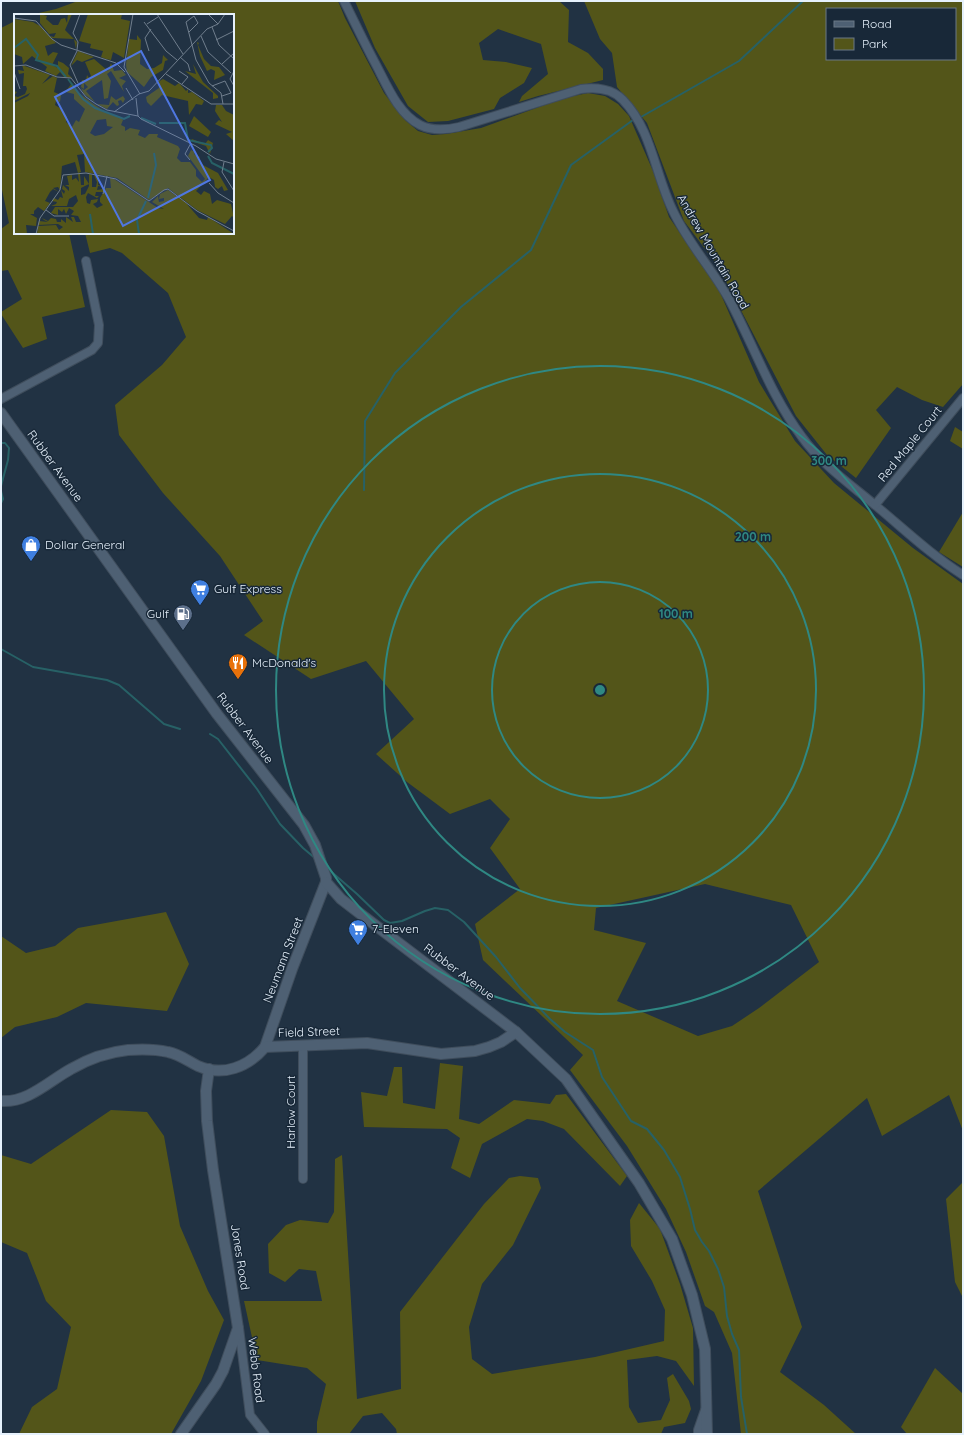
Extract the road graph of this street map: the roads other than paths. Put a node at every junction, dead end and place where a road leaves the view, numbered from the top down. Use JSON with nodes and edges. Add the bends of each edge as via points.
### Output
{"nodes":[{"id":1,"x":344,"y":1,"type":"edge"},
{"id":2,"x":86,"y":262,"type":"dead end"},
{"id":3,"x":963,"y":398,"type":"edge"},
{"id":4,"x":1,"y":399,"type":"edge"},
{"id":5,"x":1,"y":413,"type":"edge"},
{"id":6,"x":875,"y":505,"type":"junction"},
{"id":7,"x":963,"y":575,"type":"edge"},
{"id":8,"x":326,"y":880,"type":"junction"},
{"id":9,"x":516,"y":1032,"type":"junction"},
{"id":10,"x":303,"y":1045,"type":"junction"},
{"id":11,"x":265,"y":1047,"type":"junction"},
{"id":12,"x":209,"y":1069,"type":"junction"},
{"id":13,"x":1,"y":1100,"type":"edge"},
{"id":14,"x":303,"y":1179,"type":"dead end"},
{"id":15,"x":238,"y":1328,"type":"junction"},
{"id":16,"x":706,"y":1409,"type":"junction"},
{"id":17,"x":181,"y":1434,"type":"edge"},
{"id":18,"x":265,"y":1434,"type":"edge"},
{"id":19,"x":698,"y":1434,"type":"edge"},
{"id":20,"x":707,"y":1434,"type":"edge"}],
"edges":[{"from":1,"to":6,"type":"street","name":"Andrew Mountain Road","via":[[395,100],[408,116],[420,125],[438,130],[459,127],[581,89],[607,90],[622,99],[648,140],[675,215],[729,300],[768,380],[794,425],[818,455]]},
{"from":2,"to":4,"type":"street","via":[[99,325],[98,343],[92,350]]},
{"from":3,"to":6,"type":"street","name":"Red Maple Court"},
{"from":5,"to":8,"type":"street","name":"Rubber Avenue","via":[[217,714],[304,825],[315,845]]},
{"from":6,"to":7,"type":"street","name":"Andrew Mountain Road"},
{"from":8,"to":9,"type":"street","name":"Rubber Avenue","via":[[341,899]]},
{"from":8,"to":11,"type":"street","name":"Neumann Street"},
{"from":9,"to":10,"type":"street","name":"Field Street","via":[[489,1047],[441,1054],[367,1043]]},
{"from":9,"to":16,"type":"street","name":"Rubber Avenue","via":[[566,1079],[639,1183],[672,1239],[692,1295],[705,1349]]},
{"from":10,"to":11,"type":"street","name":"Field Street"},
{"from":10,"to":14,"type":"street","name":"Harlow Court"},
{"from":11,"to":12,"type":"street","name":"Field Street","via":[[248,1063],[239,1067],[221,1071]]},
{"from":12,"to":13,"type":"street","name":"Field Street","via":[[168,1052],[128,1050],[91,1059],[31,1095],[10,1101]]},
{"from":12,"to":15,"type":"street","name":"Jones Road","via":[[206,1091],[207,1121]]},
{"from":15,"to":17,"type":"street","name":"Jones Road","via":[[223,1371]]},
{"from":15,"to":18,"type":"street","name":"Webb Road","via":[[250,1415]]},
{"from":16,"to":19,"type":"street"},
{"from":16,"to":20,"type":"street","name":"Rubber Avenue"}]}
